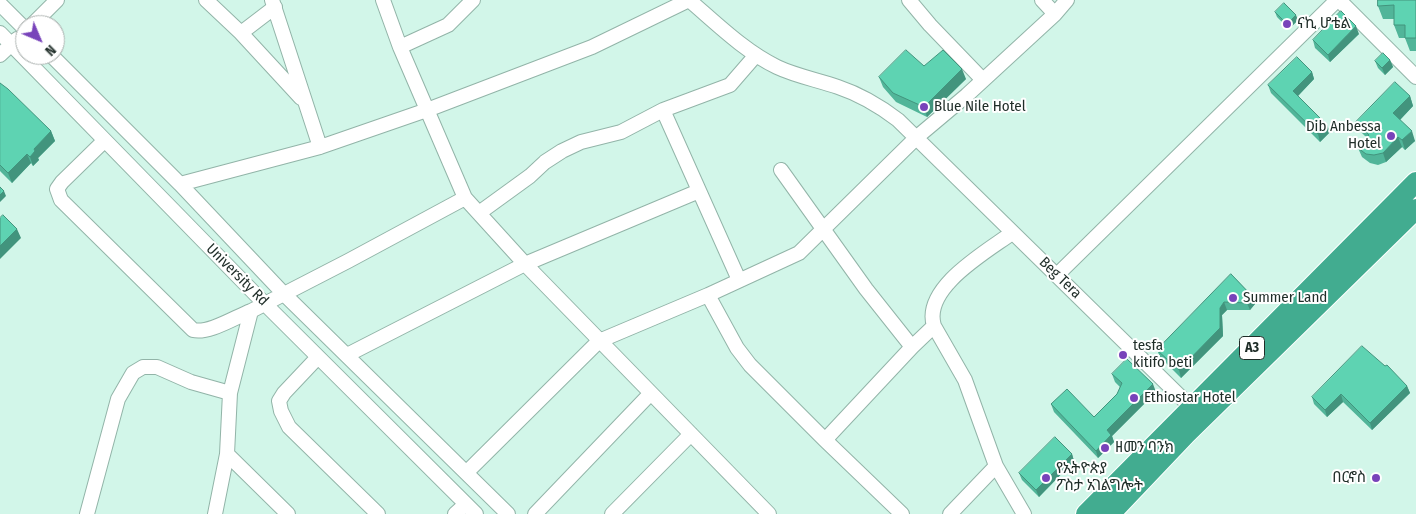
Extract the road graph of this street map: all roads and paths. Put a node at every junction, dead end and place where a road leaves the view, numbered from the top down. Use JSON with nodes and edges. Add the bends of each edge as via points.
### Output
{"nodes":[{"id":1,"x":57,"y":0,"type":"edge"},
{"id":2,"x":206,"y":0,"type":"edge"},
{"id":3,"x":383,"y":0,"type":"edge"},
{"id":4,"x":473,"y":0,"type":"edge"},
{"id":5,"x":689,"y":0,"type":"edge"},
{"id":6,"x":909,"y":0,"type":"edge"},
{"id":7,"x":1042,"y":0,"type":"edge"},
{"id":8,"x":1067,"y":0,"type":"edge"},
{"id":9,"x":1338,"y":0,"type":"edge"},
{"id":10,"x":0,"y":4,"type":"edge"},
{"id":11,"x":273,"y":4,"type":"edge"},
{"id":12,"x":1054,"y":14,"type":"junction"},
{"id":13,"x":42,"y":15,"type":"edge"},
{"id":14,"x":15,"y":20,"type":"edge"},
{"id":15,"x":0,"y":33,"type":"edge"},
{"id":16,"x":241,"y":33,"type":"junction"},
{"id":17,"x":15,"y":41,"type":"edge"},
{"id":18,"x":11,"y":45,"type":"junction"},
{"id":19,"x":400,"y":47,"type":"junction"},
{"id":20,"x":0,"y":55,"type":"edge"},
{"id":21,"x":756,"y":55,"type":"junction"},
{"id":22,"x":61,"y":65,"type":"edge"},
{"id":23,"x":1416,"y":77,"type":"edge"},
{"id":24,"x":983,"y":80,"type":"junction"},
{"id":25,"x":304,"y":102,"type":"junction"},
{"id":26,"x":427,"y":110,"type":"junction"},
{"id":27,"x":663,"y":110,"type":"junction"},
{"id":28,"x":917,"y":137,"type":"junction"},
{"id":29,"x":104,"y":141,"type":"junction"},
{"id":30,"x":320,"y":147,"type":"junction"},
{"id":31,"x":781,"y":170,"type":"dead end"},
{"id":32,"x":1416,"y":182,"type":"edge"},
{"id":33,"x":180,"y":184,"type":"junction"},
{"id":34,"x":699,"y":192,"type":"junction"},
{"id":35,"x":465,"y":198,"type":"junction"},
{"id":36,"x":1416,"y":209,"type":"edge"},
{"id":37,"x":479,"y":213,"type":"junction"},
{"id":38,"x":823,"y":229,"type":"junction"},
{"id":39,"x":1012,"y":233,"type":"junction"},
{"id":40,"x":525,"y":264,"type":"junction"},
{"id":41,"x":1057,"y":275,"type":"junction"},
{"id":42,"x":739,"y":280,"type":"junction"},
{"id":43,"x":283,"y":293,"type":"junction"},
{"id":44,"x":708,"y":295,"type":"junction"},
{"id":45,"x":264,"y":303,"type":"junction"},
{"id":46,"x":251,"y":311,"type":"junction"},
{"id":47,"x":934,"y":326,"type":"junction"},
{"id":48,"x":600,"y":341,"type":"junction"},
{"id":49,"x":912,"y":347,"type":"junction"},
{"id":50,"x":347,"y":354,"type":"junction"},
{"id":51,"x":318,"y":357,"type":"junction"},
{"id":52,"x":230,"y":393,"type":"junction"},
{"id":53,"x":650,"y":394,"type":"junction"},
{"id":54,"x":1197,"y":414,"type":"junction"},
{"id":55,"x":691,"y":434,"type":"junction"},
{"id":56,"x":825,"y":440,"type":"junction"},
{"id":57,"x":227,"y":454,"type":"junction"},
{"id":58,"x":996,"y":466,"type":"junction"},
{"id":59,"x":467,"y":472,"type":"junction"},
{"id":60,"x":466,"y":504,"type":"junction"},
{"id":61,"x":762,"y":512,"type":"edge"},
{"id":62,"x":87,"y":514,"type":"edge"},
{"id":63,"x":215,"y":514,"type":"edge"},
{"id":64,"x":288,"y":514,"type":"edge"},
{"id":65,"x":378,"y":514,"type":"edge"},
{"id":66,"x":455,"y":514,"type":"edge"},
{"id":67,"x":476,"y":514,"type":"edge"},
{"id":68,"x":508,"y":514,"type":"edge"},
{"id":69,"x":535,"y":514,"type":"edge"},
{"id":70,"x":612,"y":514,"type":"edge"},
{"id":71,"x":902,"y":514,"type":"edge"},
{"id":72,"x":950,"y":514,"type":"edge"},
{"id":73,"x":1024,"y":514,"type":"edge"},
{"id":74,"x":1086,"y":514,"type":"edge"},
{"id":75,"x":1110,"y":514,"type":"edge"}],
"edges":[{"from":1,"to":13,"type":"street"},
{"from":2,"to":16,"type":"street"},
{"from":3,"to":19,"type":"street"},
{"from":4,"to":19,"type":"street","via":[[448,25]]},
{"from":5,"to":21,"type":"street","name":"Beg Tera"},
{"from":5,"to":26,"type":"street","via":[[592,47]]},
{"from":6,"to":24,"type":"street"},
{"from":7,"to":12,"type":"street"},
{"from":8,"to":12,"type":"street"},
{"from":9,"to":23,"type":"street"},
{"from":9,"to":41,"type":"street"},
{"from":10,"to":14,"type":"street"},
{"from":11,"to":16,"type":"street"},
{"from":11,"to":25,"type":"street"},
{"from":12,"to":24,"type":"street"},
{"from":15,"to":18,"type":"street","name":"University Rd"},
{"from":16,"to":25,"type":"street"},
{"from":17,"to":18,"type":"street"},
{"from":18,"to":20,"type":"street"},
{"from":18,"to":29,"type":"street","name":"University Rd"},
{"from":19,"to":26,"type":"street"},
{"from":21,"to":27,"type":"street","via":[[730,85]]},
{"from":21,"to":28,"type":"street","name":"Beg Tera","via":[[794,75],[839,87],[876,105]]},
{"from":22,"to":33,"type":"street","name":"University Rd"},
{"from":24,"to":28,"type":"street"},
{"from":25,"to":30,"type":"street"},
{"from":26,"to":30,"type":"street"},
{"from":26,"to":35,"type":"street"},
{"from":27,"to":34,"type":"street"},
{"from":27,"to":37,"type":"street","via":[[621,132],[581,142],[562,151]]},
{"from":28,"to":38,"type":"street"},
{"from":28,"to":39,"type":"street","name":"Beg Tera"},
{"from":29,"to":45,"type":"street","name":"University Rd"},
{"from":29,"to":46,"type":"street","via":[[62,182],[58,188],[61,200],[193,330],[207,330]]},
{"from":30,"to":33,"type":"street"},
{"from":31,"to":38,"type":"street"},
{"from":32,"to":54,"type":"highway","number":"A3"},
{"from":33,"to":43,"type":"street","name":"University Rd"},
{"from":34,"to":40,"type":"street"},
{"from":34,"to":42,"type":"street"},
{"from":35,"to":37,"type":"street"},
{"from":35,"to":43,"type":"street"},
{"from":36,"to":54,"type":"highway","number":"A3"},
{"from":37,"to":40,"type":"street"},
{"from":38,"to":42,"type":"street","via":[[799,253]]},
{"from":38,"to":49,"type":"street"},
{"from":39,"to":41,"type":"street","name":"Beg Tera"},
{"from":39,"to":47,"type":"street","via":[[957,273],[946,285],[935,306]]},
{"from":40,"to":48,"type":"street"},
{"from":40,"to":50,"type":"street"},
{"from":41,"to":54,"type":"street","name":"Beg Tera"},
{"from":42,"to":44,"type":"street"},
{"from":43,"to":45,"type":"street"},
{"from":43,"to":50,"type":"street","name":"University Rd"},
{"from":44,"to":48,"type":"street"},
{"from":44,"to":56,"type":"street","via":[[737,348]]},
{"from":45,"to":46,"type":"street"},
{"from":45,"to":51,"type":"street","name":"University Rd"},
{"from":46,"to":52,"type":"street"},
{"from":47,"to":49,"type":"street"},
{"from":47,"to":58,"type":"street","via":[[965,380]]},
{"from":48,"to":53,"type":"street"},
{"from":48,"to":59,"type":"street"},
{"from":49,"to":56,"type":"street"},
{"from":50,"to":59,"type":"street","name":"University Rd"},
{"from":51,"to":60,"type":"street","name":"University Rd"},
{"from":51,"to":65,"type":"street","via":[[284,393],[279,401],[281,411],[289,427],[302,441]]},
{"from":52,"to":57,"type":"street"},
{"from":52,"to":62,"type":"street","via":[[157,367],[143,366],[133,373],[118,399]]},
{"from":53,"to":55,"type":"street"},
{"from":53,"to":69,"type":"street"},
{"from":54,"to":74,"type":"highway","number":"A3"},
{"from":54,"to":75,"type":"highway","number":"A3"},
{"from":55,"to":61,"type":"street"},
{"from":55,"to":70,"type":"street"},
{"from":56,"to":71,"type":"street"},
{"from":57,"to":63,"type":"street"},
{"from":57,"to":64,"type":"street"},
{"from":58,"to":72,"type":"street"},
{"from":58,"to":73,"type":"street"},
{"from":59,"to":68,"type":"street","name":"University Rd"},
{"from":60,"to":66,"type":"street"},
{"from":60,"to":67,"type":"street","name":"University Rd"}]}
